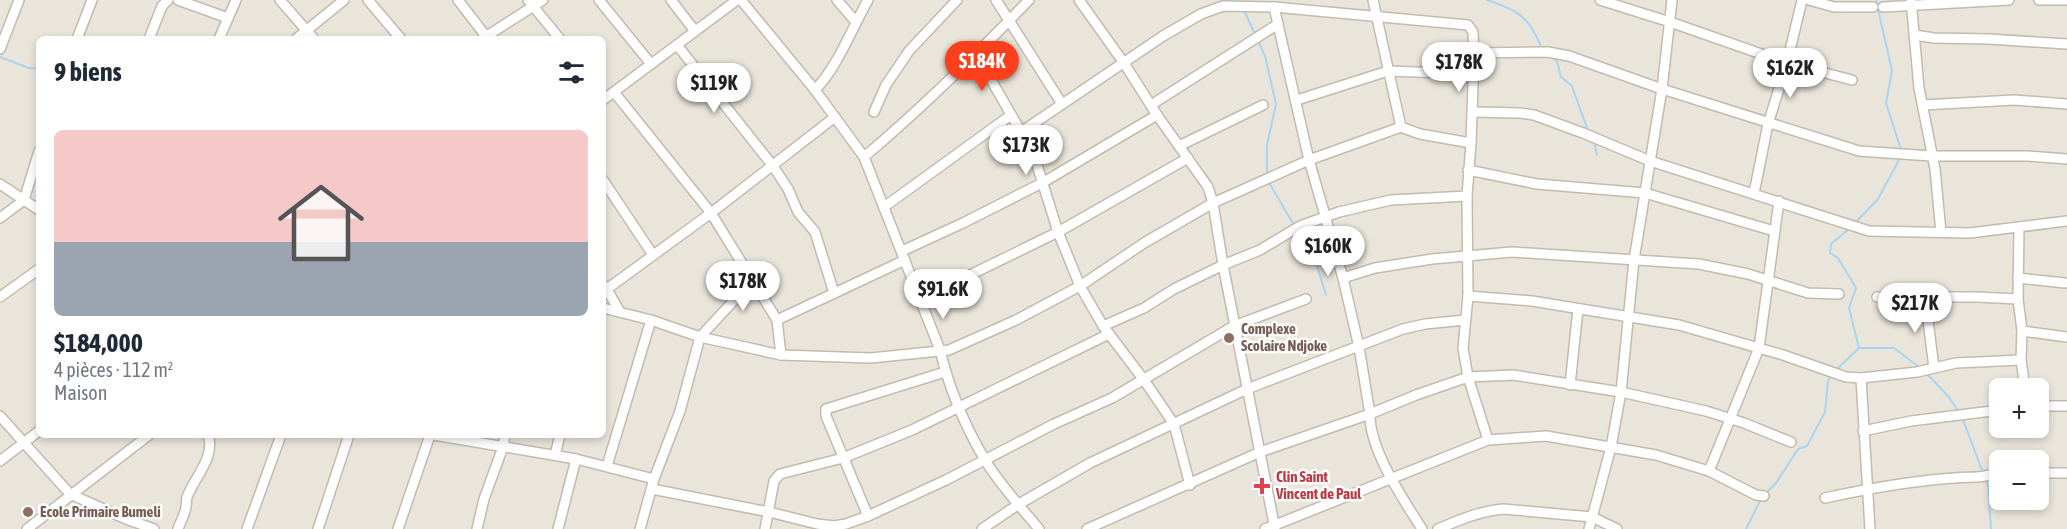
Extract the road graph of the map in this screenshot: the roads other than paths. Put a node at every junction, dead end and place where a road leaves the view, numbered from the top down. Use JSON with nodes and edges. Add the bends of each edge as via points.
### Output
{"nodes":[{"id":1,"x":19,"y":0,"type":"edge"},
{"id":2,"x":92,"y":0,"type":"edge"},
{"id":3,"x":168,"y":0,"type":"edge"},
{"id":4,"x":178,"y":0,"type":"edge"},
{"id":5,"x":236,"y":0,"type":"edge"},
{"id":6,"x":280,"y":0,"type":"edge"},
{"id":7,"x":344,"y":0,"type":"edge"},
{"id":8,"x":368,"y":0,"type":"edge"},
{"id":9,"x":458,"y":0,"type":"edge"},
{"id":10,"x":543,"y":0,"type":"edge"},
{"id":11,"x":599,"y":0,"type":"edge"},
{"id":12,"x":671,"y":0,"type":"edge"},
{"id":13,"x":739,"y":0,"type":"edge"},
{"id":14,"x":837,"y":0,"type":"edge"},
{"id":15,"x":868,"y":0,"type":"edge"},
{"id":16,"x":957,"y":0,"type":"edge"},
{"id":17,"x":996,"y":0,"type":"edge"},
{"id":18,"x":1029,"y":0,"type":"edge"},
{"id":19,"x":1078,"y":0,"type":"edge"},
{"id":20,"x":1373,"y":0,"type":"edge"},
{"id":21,"x":1600,"y":0,"type":"edge"},
{"id":22,"x":1672,"y":0,"type":"edge"},
{"id":23,"x":1802,"y":0,"type":"edge"},
{"id":24,"x":1809,"y":0,"type":"edge"},
{"id":25,"x":2009,"y":0,"type":"edge"},
{"id":26,"x":2039,"y":0,"type":"edge"},
{"id":27,"x":2067,"y":0,"type":"edge"},
{"id":28,"x":531,"y":3,"type":"edge"},
{"id":29,"x":1911,"y":3,"type":"edge"},
{"id":30,"x":1274,"y":7,"type":"junction"},
{"id":31,"x":1376,"y":16,"type":"junction"},
{"id":32,"x":228,"y":18,"type":"junction"},
{"id":33,"x":1009,"y":21,"type":"junction"},
{"id":34,"x":856,"y":22,"type":"junction"},
{"id":35,"x":1670,"y":22,"type":"junction"},
{"id":36,"x":1278,"y":24,"type":"junction"},
{"id":37,"x":307,"y":30,"type":"junction"},
{"id":38,"x":695,"y":31,"type":"junction"},
{"id":39,"x":1914,"y":35,"type":"junction"},
{"id":40,"x":77,"y":36,"type":"edge"},
{"id":41,"x":150,"y":36,"type":"edge"},
{"id":42,"x":222,"y":36,"type":"edge"},
{"id":43,"x":300,"y":36,"type":"edge"},
{"id":44,"x":312,"y":36,"type":"edge"},
{"id":45,"x":398,"y":36,"type":"edge"},
{"id":46,"x":484,"y":36,"type":"edge"},
{"id":47,"x":488,"y":36,"type":"edge"},
{"id":48,"x":558,"y":36,"type":"edge"},
{"id":49,"x":2067,"y":44,"type":"edge"},
{"id":50,"x":677,"y":45,"type":"junction"},
{"id":51,"x":0,"y":49,"type":"edge"},
{"id":52,"x":1474,"y":53,"type":"junction"},
{"id":53,"x":976,"y":55,"type":"junction"},
{"id":54,"x":1124,"y":63,"type":"junction"},
{"id":55,"x":1787,"y":63,"type":"junction"},
{"id":56,"x":651,"y":64,"type":"junction"},
{"id":57,"x":1388,"y":71,"type":"junction"},
{"id":58,"x":1473,"y":74,"type":"junction"},
{"id":59,"x":1852,"y":80,"type":"dead end"},
{"id":60,"x":1662,"y":89,"type":"junction"},
{"id":61,"x":815,"y":90,"type":"junction"},
{"id":62,"x":607,"y":95,"type":"edge"},
{"id":63,"x":1297,"y":100,"type":"junction"},
{"id":64,"x":1062,"y":104,"type":"junction"},
{"id":65,"x":2067,"y":104,"type":"edge"},
{"id":66,"x":1151,"y":105,"type":"junction"},
{"id":67,"x":1263,"y":105,"type":"dead end"},
{"id":68,"x":1923,"y":105,"type":"junction"},
{"id":69,"x":874,"y":112,"type":"dead end"},
{"id":70,"x":1473,"y":112,"type":"junction"},
{"id":71,"x":1011,"y":115,"type":"junction"},
{"id":72,"x":1156,"y":115,"type":"junction"},
{"id":73,"x":835,"y":117,"type":"junction"},
{"id":74,"x":1768,"y":124,"type":"junction"},
{"id":75,"x":1401,"y":127,"type":"junction"},
{"id":76,"x":1021,"y":132,"type":"junction"},
{"id":77,"x":1471,"y":143,"type":"junction"},
{"id":78,"x":1179,"y":146,"type":"junction"},
{"id":79,"x":1931,"y":156,"type":"junction"},
{"id":80,"x":864,"y":157,"type":"junction"},
{"id":81,"x":1188,"y":158,"type":"junction"},
{"id":82,"x":2067,"y":159,"type":"edge"},
{"id":83,"x":1309,"y":160,"type":"junction"},
{"id":84,"x":36,"y":161,"type":"edge"},
{"id":85,"x":1650,"y":161,"type":"junction"},
{"id":86,"x":773,"y":166,"type":"junction"},
{"id":87,"x":1468,"y":170,"type":"junction"},
{"id":88,"x":1042,"y":183,"type":"junction"},
{"id":89,"x":0,"y":184,"type":"edge"},
{"id":90,"x":606,"y":185,"type":"edge"},
{"id":91,"x":1645,"y":193,"type":"junction"},
{"id":92,"x":1754,"y":193,"type":"junction"},
{"id":93,"x":1467,"y":196,"type":"junction"},
{"id":94,"x":24,"y":200,"type":"junction"},
{"id":95,"x":1779,"y":201,"type":"junction"},
{"id":96,"x":1214,"y":203,"type":"junction"},
{"id":97,"x":884,"y":207,"type":"junction"},
{"id":98,"x":36,"y":208,"type":"edge"},
{"id":99,"x":711,"y":213,"type":"junction"},
{"id":100,"x":1326,"y":217,"type":"junction"},
{"id":101,"x":0,"y":218,"type":"edge"},
{"id":102,"x":2067,"y":221,"type":"edge"},
{"id":103,"x":2019,"y":228,"type":"junction"},
{"id":104,"x":1774,"y":231,"type":"junction"},
{"id":105,"x":1058,"y":232,"type":"junction"},
{"id":106,"x":1941,"y":232,"type":"junction"},
{"id":107,"x":1466,"y":254,"type":"junction"},
{"id":108,"x":652,"y":255,"type":"junction"},
{"id":109,"x":904,"y":255,"type":"junction"},
{"id":110,"x":1634,"y":260,"type":"junction"},
{"id":111,"x":1223,"y":265,"type":"junction"},
{"id":112,"x":36,"y":271,"type":"edge"},
{"id":113,"x":1343,"y":278,"type":"junction"},
{"id":114,"x":2018,"y":278,"type":"junction"},
{"id":115,"x":1768,"y":280,"type":"junction"},
{"id":116,"x":2066,"y":280,"type":"edge"},
{"id":117,"x":752,"y":281,"type":"junction"},
{"id":118,"x":1080,"y":286,"type":"junction"},
{"id":119,"x":606,"y":288,"type":"edge"},
{"id":120,"x":606,"y":292,"type":"edge"},
{"id":121,"x":834,"y":293,"type":"junction"},
{"id":122,"x":1839,"y":294,"type":"dead end"},
{"id":123,"x":1468,"y":296,"type":"junction"},
{"id":124,"x":0,"y":297,"type":"edge"},
{"id":125,"x":1876,"y":297,"type":"dead end"},
{"id":126,"x":1925,"y":297,"type":"junction"},
{"id":127,"x":921,"y":299,"type":"junction"},
{"id":128,"x":1306,"y":299,"type":"dead end"},
{"id":129,"x":2018,"y":299,"type":"junction"},
{"id":130,"x":606,"y":309,"type":"edge"},
{"id":131,"x":1578,"y":309,"type":"junction"},
{"id":132,"x":620,"y":312,"type":"junction"},
{"id":133,"x":1628,"y":317,"type":"junction"},
{"id":134,"x":651,"y":320,"type":"junction"},
{"id":135,"x":777,"y":320,"type":"junction"},
{"id":136,"x":1465,"y":320,"type":"junction"},
{"id":137,"x":1234,"y":326,"type":"junction"},
{"id":138,"x":1106,"y":330,"type":"junction"},
{"id":139,"x":2022,"y":332,"type":"junction"},
{"id":140,"x":700,"y":337,"type":"junction"},
{"id":141,"x":2067,"y":337,"type":"edge"},
{"id":142,"x":1359,"y":347,"type":"junction"},
{"id":143,"x":1759,"y":348,"type":"junction"},
{"id":144,"x":940,"y":350,"type":"junction"},
{"id":145,"x":781,"y":355,"type":"junction"},
{"id":146,"x":2021,"y":360,"type":"junction"},
{"id":147,"x":1927,"y":370,"type":"junction"},
{"id":148,"x":945,"y":372,"type":"junction"},
{"id":149,"x":1468,"y":377,"type":"junction"},
{"id":150,"x":1861,"y":378,"type":"junction"},
{"id":151,"x":2024,"y":378,"type":"edge"},
{"id":152,"x":1144,"y":380,"type":"junction"},
{"id":153,"x":1570,"y":384,"type":"junction"},
{"id":154,"x":1247,"y":390,"type":"junction"},
{"id":155,"x":1621,"y":392,"type":"junction"},
{"id":156,"x":2049,"y":406,"type":"edge"},
{"id":157,"x":2067,"y":406,"type":"edge"},
{"id":158,"x":958,"y":407,"type":"junction"},
{"id":159,"x":1989,"y":411,"type":"edge"},
{"id":160,"x":1370,"y":414,"type":"junction"},
{"id":161,"x":0,"y":416,"type":"edge"},
{"id":162,"x":1731,"y":419,"type":"junction"},
{"id":163,"x":1174,"y":424,"type":"junction"},
{"id":164,"x":1863,"y":431,"type":"junction"},
{"id":165,"x":36,"y":433,"type":"edge"},
{"id":166,"x":145,"y":438,"type":"edge"},
{"id":167,"x":209,"y":438,"type":"edge"},
{"id":168,"x":280,"y":438,"type":"edge"},
{"id":169,"x":348,"y":438,"type":"edge"},
{"id":170,"x":431,"y":438,"type":"edge"},
{"id":171,"x":450,"y":438,"type":"edge"},
{"id":172,"x":504,"y":438,"type":"edge"},
{"id":173,"x":559,"y":438,"type":"edge"},
{"id":174,"x":1488,"y":440,"type":"junction"},
{"id":175,"x":23,"y":442,"type":"junction"},
{"id":176,"x":1791,"y":442,"type":"dead end"},
{"id":177,"x":503,"y":447,"type":"junction"},
{"id":178,"x":1611,"y":447,"type":"junction"},
{"id":179,"x":1260,"y":452,"type":"junction"},
{"id":180,"x":555,"y":455,"type":"junction"},
{"id":181,"x":843,"y":458,"type":"junction"},
{"id":182,"x":576,"y":459,"type":"junction"},
{"id":183,"x":0,"y":461,"type":"edge"},
{"id":184,"x":986,"y":461,"type":"junction"},
{"id":185,"x":607,"y":466,"type":"junction"},
{"id":186,"x":1709,"y":471,"type":"junction"},
{"id":187,"x":2049,"y":473,"type":"edge"},
{"id":188,"x":2067,"y":473,"type":"edge"},
{"id":189,"x":1989,"y":475,"type":"edge"},
{"id":190,"x":1390,"y":478,"type":"junction"},
{"id":191,"x":653,"y":484,"type":"junction"},
{"id":192,"x":1190,"y":484,"type":"junction"},
{"id":193,"x":1867,"y":489,"type":"junction"},
{"id":194,"x":70,"y":494,"type":"junction"},
{"id":195,"x":1764,"y":496,"type":"dead end"},
{"id":196,"x":1825,"y":498,"type":"dead end"},
{"id":197,"x":1019,"y":504,"type":"junction"},
{"id":198,"x":769,"y":512,"type":"junction"},
{"id":199,"x":868,"y":516,"type":"junction"},
{"id":200,"x":1592,"y":517,"type":"junction"},
{"id":201,"x":126,"y":519,"type":"junction"},
{"id":202,"x":38,"y":525,"type":"edge"},
{"id":203,"x":1275,"y":527,"type":"edge"},
{"id":204,"x":27,"y":529,"type":"edge"},
{"id":205,"x":122,"y":529,"type":"edge"},
{"id":206,"x":154,"y":529,"type":"edge"},
{"id":207,"x":178,"y":529,"type":"edge"},
{"id":208,"x":247,"y":529,"type":"edge"},
{"id":209,"x":318,"y":529,"type":"edge"},
{"id":210,"x":398,"y":529,"type":"edge"},
{"id":211,"x":477,"y":529,"type":"edge"},
{"id":212,"x":558,"y":529,"type":"edge"},
{"id":213,"x":640,"y":529,"type":"edge"},
{"id":214,"x":765,"y":529,"type":"edge"},
{"id":215,"x":982,"y":529,"type":"edge"},
{"id":216,"x":1039,"y":529,"type":"edge"},
{"id":217,"x":1087,"y":529,"type":"edge"},
{"id":218,"x":1265,"y":529,"type":"edge"},
{"id":219,"x":1422,"y":529,"type":"edge"},
{"id":220,"x":1438,"y":529,"type":"edge"},
{"id":221,"x":1590,"y":529,"type":"edge"},
{"id":222,"x":1617,"y":529,"type":"edge"},
{"id":223,"x":1870,"y":529,"type":"edge"}],
"edges":[{"from":1,"to":51,"type":"street"},
{"from":2,"to":40,"type":"street"},
{"from":3,"to":41,"type":"street"},
{"from":4,"to":32,"type":"street"},
{"from":5,"to":32,"type":"street"},
{"from":6,"to":37,"type":"street"},
{"from":7,"to":37,"type":"street"},
{"from":8,"to":45,"type":"street"},
{"from":9,"to":46,"type":"street"},
{"from":10,"to":28,"type":"street"},
{"from":11,"to":56,"type":"street"},
{"from":12,"to":38,"type":"street"},
{"from":13,"to":38,"type":"street"},
{"from":13,"to":61,"type":"street"},
{"from":14,"to":34,"type":"street"},
{"from":15,"to":34,"type":"street"},
{"from":16,"to":69,"type":"street","via":[[909,51],[886,85]]},
{"from":17,"to":33,"type":"street"},
{"from":18,"to":33,"type":"street"},
{"from":19,"to":54,"type":"street"},
{"from":20,"to":31,"type":"street"},
{"from":21,"to":35,"type":"street"},
{"from":22,"to":35,"type":"street"},
{"from":23,"to":55,"type":"street"},
{"from":24,"to":29,"type":"street","via":[[1834,7]]},
{"from":25,"to":29,"type":"street"},
{"from":26,"to":27,"type":"street"},
{"from":28,"to":47,"type":"street"},
{"from":28,"to":48,"type":"street"},
{"from":29,"to":39,"type":"street"},
{"from":30,"to":31,"type":"street"},
{"from":30,"to":36,"type":"street"},
{"from":30,"to":54,"type":"street","via":[[1223,6],[1163,36]]},
{"from":31,"to":52,"type":"street","via":[[1468,25],[1473,32]]},
{"from":31,"to":57,"type":"street"},
{"from":32,"to":42,"type":"street"},
{"from":33,"to":53,"type":"street"},
{"from":33,"to":64,"type":"street"},
{"from":34,"to":61,"type":"street"},
{"from":35,"to":55,"type":"street"},
{"from":35,"to":60,"type":"street"},
{"from":36,"to":63,"type":"street"},
{"from":36,"to":66,"type":"street"},
{"from":37,"to":43,"type":"street"},
{"from":37,"to":44,"type":"street"},
{"from":38,"to":50,"type":"street"},
{"from":39,"to":49,"type":"street"},
{"from":39,"to":68,"type":"street"},
{"from":50,"to":56,"type":"street"},
{"from":50,"to":86,"type":"street"},
{"from":52,"to":58,"type":"street"},
{"from":52,"to":60,"type":"street","via":[[1548,52],[1569,56]]},
{"from":53,"to":71,"type":"street"},
{"from":53,"to":80,"type":"street","via":[[916,114]]},
{"from":54,"to":64,"type":"street"},
{"from":54,"to":66,"type":"street"},
{"from":55,"to":59,"type":"street"},
{"from":55,"to":74,"type":"street"},
{"from":56,"to":62,"type":"street"},
{"from":57,"to":58,"type":"street"},
{"from":57,"to":63,"type":"street"},
{"from":57,"to":75,"type":"street"},
{"from":58,"to":70,"type":"street"},
{"from":60,"to":74,"type":"street"},
{"from":60,"to":85,"type":"street"},
{"from":61,"to":73,"type":"street"},
{"from":62,"to":99,"type":"street"},
{"from":63,"to":83,"type":"street"},
{"from":64,"to":76,"type":"street"},
{"from":65,"to":68,"type":"street","via":[[2014,100]]},
{"from":66,"to":72,"type":"street"},
{"from":67,"to":78,"type":"street"},
{"from":68,"to":79,"type":"street"},
{"from":70,"to":77,"type":"street"},
{"from":70,"to":85,"type":"street","via":[[1534,115]]},
{"from":71,"to":76,"type":"street"},
{"from":71,"to":97,"type":"street"},
{"from":72,"to":78,"type":"street"},
{"from":72,"to":88,"type":"street"},
{"from":73,"to":80,"type":"street"},
{"from":73,"to":86,"type":"street"},
{"from":74,"to":79,"type":"street","via":[[1859,151]]},
{"from":74,"to":92,"type":"street"},
{"from":75,"to":77,"type":"street"},
{"from":75,"to":83,"type":"street"},
{"from":76,"to":88,"type":"street"},
{"from":77,"to":87,"type":"street"},
{"from":78,"to":81,"type":"street"},
{"from":79,"to":82,"type":"street"},
{"from":79,"to":106,"type":"street"},
{"from":80,"to":97,"type":"street"},
{"from":81,"to":96,"type":"street"},
{"from":81,"to":105,"type":"street"},
{"from":83,"to":96,"type":"street"},
{"from":83,"to":100,"type":"street"},
{"from":84,"to":94,"type":"street"},
{"from":85,"to":91,"type":"street"},
{"from":85,"to":92,"type":"street"},
{"from":86,"to":99,"type":"street"},
{"from":86,"to":121,"type":"street","via":[[798,212],[814,232]]},
{"from":87,"to":91,"type":"street","via":[[1537,184]]},
{"from":87,"to":93,"type":"street"},
{"from":88,"to":105,"type":"street"},
{"from":88,"to":109,"type":"street"},
{"from":89,"to":94,"type":"street"},
{"from":90,"to":108,"type":"street"},
{"from":91,"to":104,"type":"street"},
{"from":91,"to":110,"type":"street"},
{"from":92,"to":95,"type":"street"},
{"from":93,"to":100,"type":"street","via":[[1391,200]]},
{"from":93,"to":107,"type":"street"},
{"from":94,"to":98,"type":"street"},
{"from":94,"to":101,"type":"street"},
{"from":95,"to":104,"type":"street"},
{"from":95,"to":106,"type":"street","via":[[1869,231]]},
{"from":96,"to":111,"type":"street"},
{"from":96,"to":118,"type":"street"},
{"from":97,"to":109,"type":"street"},
{"from":99,"to":108,"type":"street"},
{"from":99,"to":117,"type":"street"},
{"from":100,"to":111,"type":"street"},
{"from":100,"to":113,"type":"street"},
{"from":102,"to":103,"type":"street"},
{"from":103,"to":106,"type":"street"},
{"from":103,"to":114,"type":"street"},
{"from":104,"to":115,"type":"street"},
{"from":105,"to":118,"type":"street"},
{"from":105,"to":127,"type":"street"},
{"from":107,"to":110,"type":"street","via":[[1512,252]]},
{"from":107,"to":113,"type":"street","via":[[1375,268]]},
{"from":107,"to":123,"type":"street"},
{"from":108,"to":119,"type":"street"},
{"from":109,"to":121,"type":"street"},
{"from":109,"to":127,"type":"street"},
{"from":110,"to":115,"type":"street","via":[[1726,268]]},
{"from":110,"to":133,"type":"street"},
{"from":111,"to":137,"type":"street"},
{"from":111,"to":138,"type":"street"},
{"from":112,"to":124,"type":"street"},
{"from":113,"to":142,"type":"street"},
{"from":114,"to":116,"type":"street"},
{"from":114,"to":129,"type":"street"},
{"from":115,"to":122,"type":"street","via":[[1808,293]]},
{"from":115,"to":143,"type":"street"},
{"from":117,"to":135,"type":"street"},
{"from":117,"to":140,"type":"street"},
{"from":118,"to":138,"type":"street"},
{"from":118,"to":144,"type":"street","via":[[956,348]]},
{"from":120,"to":132,"type":"street"},
{"from":121,"to":135,"type":"street"},
{"from":123,"to":131,"type":"street"},
{"from":123,"to":136,"type":"street"},
{"from":125,"to":126,"type":"street"},
{"from":126,"to":129,"type":"street"},
{"from":126,"to":147,"type":"street"},
{"from":127,"to":144,"type":"street"},
{"from":128,"to":137,"type":"street"},
{"from":129,"to":139,"type":"street"},
{"from":130,"to":132,"type":"street"},
{"from":131,"to":133,"type":"street"},
{"from":131,"to":153,"type":"street"},
{"from":132,"to":134,"type":"street"},
{"from":133,"to":143,"type":"street","via":[[1679,324]]},
{"from":133,"to":155,"type":"street"},
{"from":134,"to":140,"type":"street"},
{"from":134,"to":185,"type":"street"},
{"from":135,"to":145,"type":"street"},
{"from":136,"to":142,"type":"street","via":[[1403,329]]},
{"from":136,"to":149,"type":"street","via":[[1463,348]]},
{"from":137,"to":152,"type":"street"},
{"from":137,"to":154,"type":"street"},
{"from":138,"to":152,"type":"street"},
{"from":138,"to":158,"type":"street"},
{"from":139,"to":141,"type":"street"},
{"from":139,"to":146,"type":"street"},
{"from":140,"to":145,"type":"street"},
{"from":140,"to":191,"type":"street","via":[[680,411]]},
{"from":142,"to":154,"type":"street"},
{"from":142,"to":160,"type":"street"},
{"from":143,"to":150,"type":"street","via":[[1832,373]]},
{"from":143,"to":162,"type":"street"},
{"from":144,"to":145,"type":"street","via":[[872,358]]},
{"from":144,"to":148,"type":"street"},
{"from":146,"to":147,"type":"street","via":[[1956,363]]},
{"from":146,"to":151,"type":"street"},
{"from":147,"to":150,"type":"street"},
{"from":148,"to":158,"type":"street"},
{"from":148,"to":181,"type":"street","via":[[826,410]]},
{"from":149,"to":153,"type":"street","via":[[1513,375]]},
{"from":149,"to":160,"type":"street"},
{"from":149,"to":174,"type":"street"},
{"from":150,"to":164,"type":"street"},
{"from":152,"to":163,"type":"street"},
{"from":152,"to":184,"type":"street"},
{"from":153,"to":155,"type":"street"},
{"from":154,"to":163,"type":"street"},
{"from":154,"to":179,"type":"street"},
{"from":155,"to":162,"type":"street"},
{"from":155,"to":178,"type":"street"},
{"from":156,"to":157,"type":"street"},
{"from":158,"to":181,"type":"street"},
{"from":158,"to":184,"type":"street"},
{"from":159,"to":164,"type":"street"},
{"from":160,"to":179,"type":"street"},
{"from":160,"to":190,"type":"street","via":[[1369,425]]},
{"from":161,"to":175,"type":"street"},
{"from":162,"to":176,"type":"street"},
{"from":162,"to":186,"type":"street"},
{"from":163,"to":192,"type":"street"},
{"from":163,"to":197,"type":"street","via":[[1090,463]]},
{"from":164,"to":193,"type":"street"},
{"from":165,"to":175,"type":"street"},
{"from":166,"to":194,"type":"street"},
{"from":167,"to":207,"type":"street","via":[[211,447],[185,501],[187,508]]},
{"from":168,"to":208,"type":"street"},
{"from":169,"to":209,"type":"street"},
{"from":170,"to":210,"type":"street"},
{"from":171,"to":177,"type":"street"},
{"from":172,"to":177,"type":"street"},
{"from":173,"to":180,"type":"street"},
{"from":174,"to":178,"type":"street","via":[[1546,436]]},
{"from":174,"to":190,"type":"street"},
{"from":175,"to":183,"type":"street"},
{"from":175,"to":194,"type":"street"},
{"from":177,"to":180,"type":"street"},
{"from":177,"to":211,"type":"street","via":[[483,499]]},
{"from":178,"to":186,"type":"street"},
{"from":178,"to":200,"type":"street"},
{"from":179,"to":192,"type":"street"},
{"from":179,"to":203,"type":"street"},
{"from":180,"to":182,"type":"street"},
{"from":181,"to":198,"type":"street","via":[[777,476]]},
{"from":181,"to":199,"type":"street"},
{"from":182,"to":185,"type":"street"},
{"from":182,"to":212,"type":"street"},
{"from":184,"to":197,"type":"street"},
{"from":184,"to":199,"type":"street"},
{"from":185,"to":191,"type":"street"},
{"from":186,"to":195,"type":"street"},
{"from":187,"to":188,"type":"street"},
{"from":189,"to":193,"type":"street"},
{"from":190,"to":203,"type":"street"},
{"from":190,"to":219,"type":"street"},
{"from":191,"to":198,"type":"street"},
{"from":191,"to":213,"type":"street"},
{"from":192,"to":217,"type":"street"},
{"from":193,"to":196,"type":"street"},
{"from":193,"to":223,"type":"street"},
{"from":194,"to":201,"type":"street"},
{"from":194,"to":202,"type":"street"},
{"from":197,"to":215,"type":"street"},
{"from":197,"to":216,"type":"street"},
{"from":198,"to":199,"type":"street","via":[[834,526]]},
{"from":198,"to":214,"type":"street"},
{"from":200,"to":220,"type":"street","via":[[1492,510]]},
{"from":200,"to":221,"type":"street"},
{"from":200,"to":222,"type":"street"},
{"from":201,"to":205,"type":"street"},
{"from":201,"to":206,"type":"street"},
{"from":202,"to":204,"type":"street"},
{"from":203,"to":218,"type":"street"}]}
